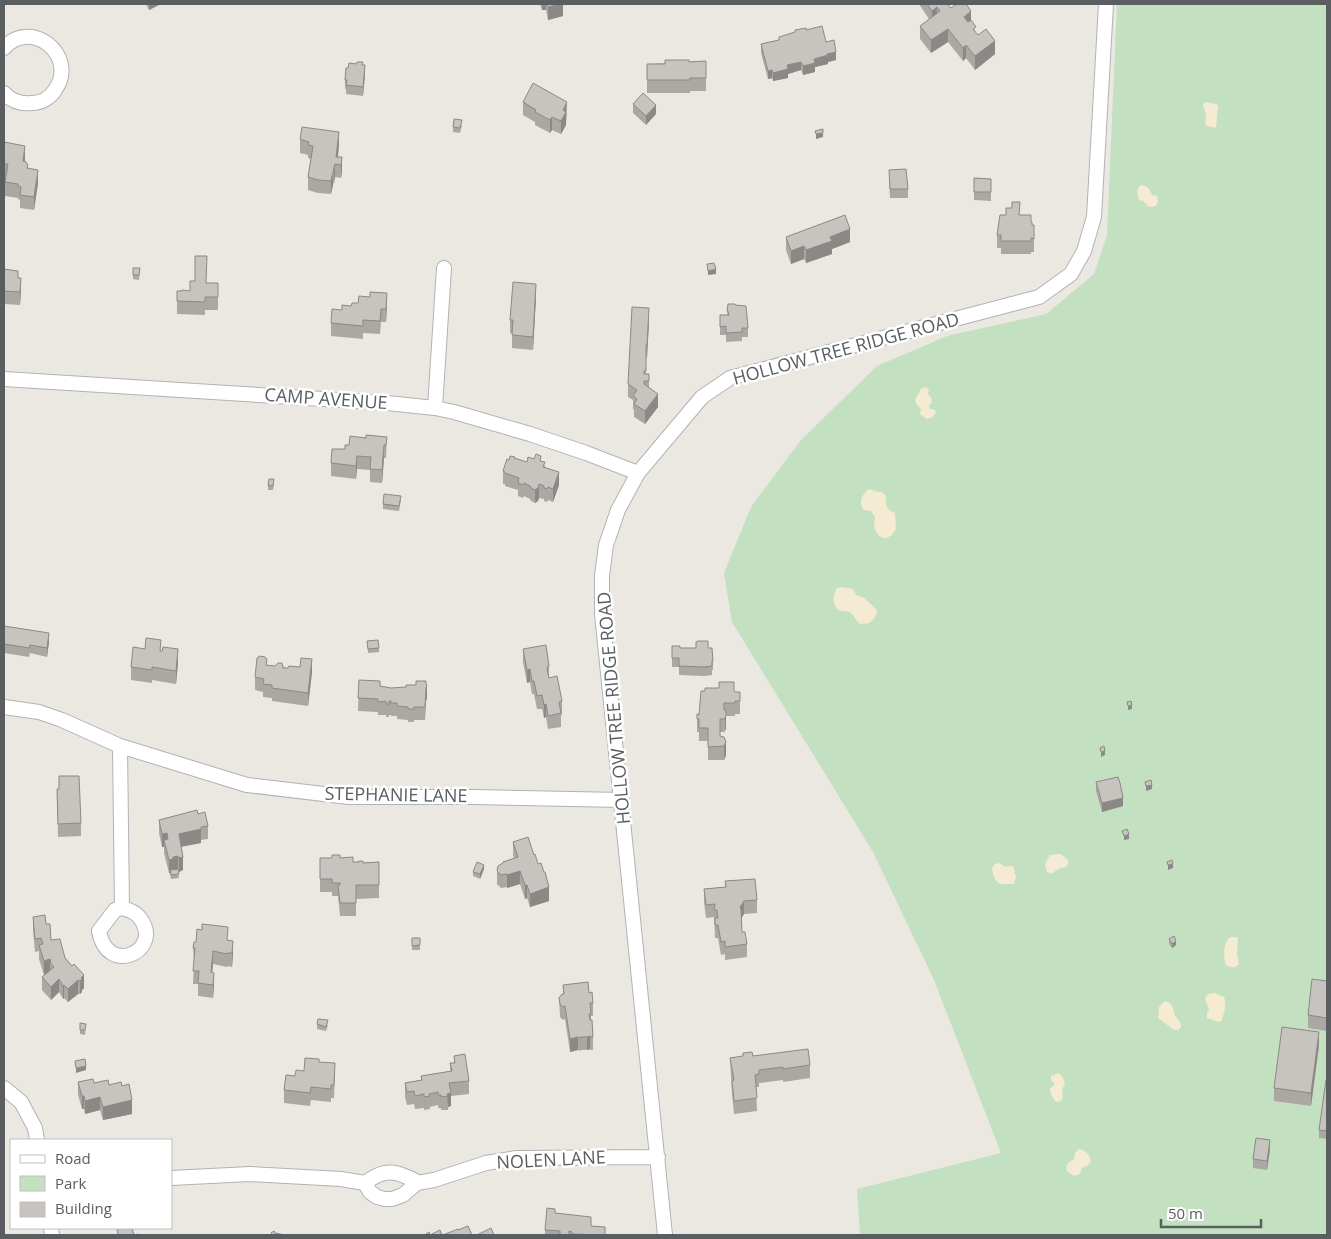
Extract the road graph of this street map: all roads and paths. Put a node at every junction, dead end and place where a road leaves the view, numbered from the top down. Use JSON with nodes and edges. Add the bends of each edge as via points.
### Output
{"nodes":[{"id":1,"x":1106,"y":4,"type":"edge"},
{"id":2,"x":4,"y":45,"type":"edge"},
{"id":3,"x":4,"y":93,"type":"edge"},
{"id":4,"x":444,"y":268,"type":"dead end"},
{"id":5,"x":4,"y":379,"type":"edge"},
{"id":6,"x":435,"y":408,"type":"junction"},
{"id":7,"x":638,"y":473,"type":"junction"},
{"id":8,"x":4,"y":707,"type":"edge"},
{"id":9,"x":120,"y":746,"type":"junction"},
{"id":10,"x":622,"y":800,"type":"junction"},
{"id":11,"x":122,"y":908,"type":"dead end"},
{"id":12,"x":4,"y":1088,"type":"edge"},
{"id":13,"x":37,"y":1139,"type":"edge"},
{"id":14,"x":658,"y":1157,"type":"junction"},
{"id":15,"x":172,"y":1178,"type":"edge"},
{"id":16,"x":365,"y":1183,"type":"junction"},
{"id":17,"x":417,"y":1183,"type":"junction"},
{"id":18,"x":665,"y":1235,"type":"edge"}],
"edges":[{"from":1,"to":7,"type":"street","name":"HOLLOW TREE RIDGE ROAD","via":[[1094,216],[1084,251],[1071,274],[1039,298],[730,378],[702,397]]},
{"from":2,"to":3,"type":"street","via":[[24,37],[44,41],[58,56],[62,75],[53,93],[45,100],[25,104]]},
{"from":4,"to":6,"type":"street"},
{"from":5,"to":6,"type":"street","name":"CAMP AVENUE"},
{"from":6,"to":7,"type":"street","name":"CAMP AVENUE","via":[[530,434]]},
{"from":7,"to":10,"type":"street","name":"HOLLOW TREE RIDGE ROAD","via":[[618,510],[606,546],[602,576],[602,614]]},
{"from":8,"to":9,"type":"street","name":"STEPHANIE LANE","via":[[39,712]]},
{"from":9,"to":10,"type":"street","name":"STEPHANIE LANE","via":[[247,786],[349,798]]},
{"from":9,"to":11,"type":"street"},
{"from":10,"to":14,"type":"street","name":"HOLLOW TREE RIDGE ROAD"},
{"from":12,"to":13,"type":"street","via":[[21,1102],[35,1128]]},
{"from":14,"to":17,"type":"street","name":"NOLEN LANE","via":[[517,1158],[486,1163]]},
{"from":14,"to":18,"type":"street","name":"HOLLOW TREE RIDGE ROAD"},
{"from":15,"to":16,"type":"street","via":[[250,1174]]},
{"from":16,"to":17,"type":"street","via":[[378,1175],[392,1172]]},
{"from":16,"to":17,"type":"street","name":"NOLEN LANE","via":[[378,1197],[392,1199],[403,1195]]}]}
